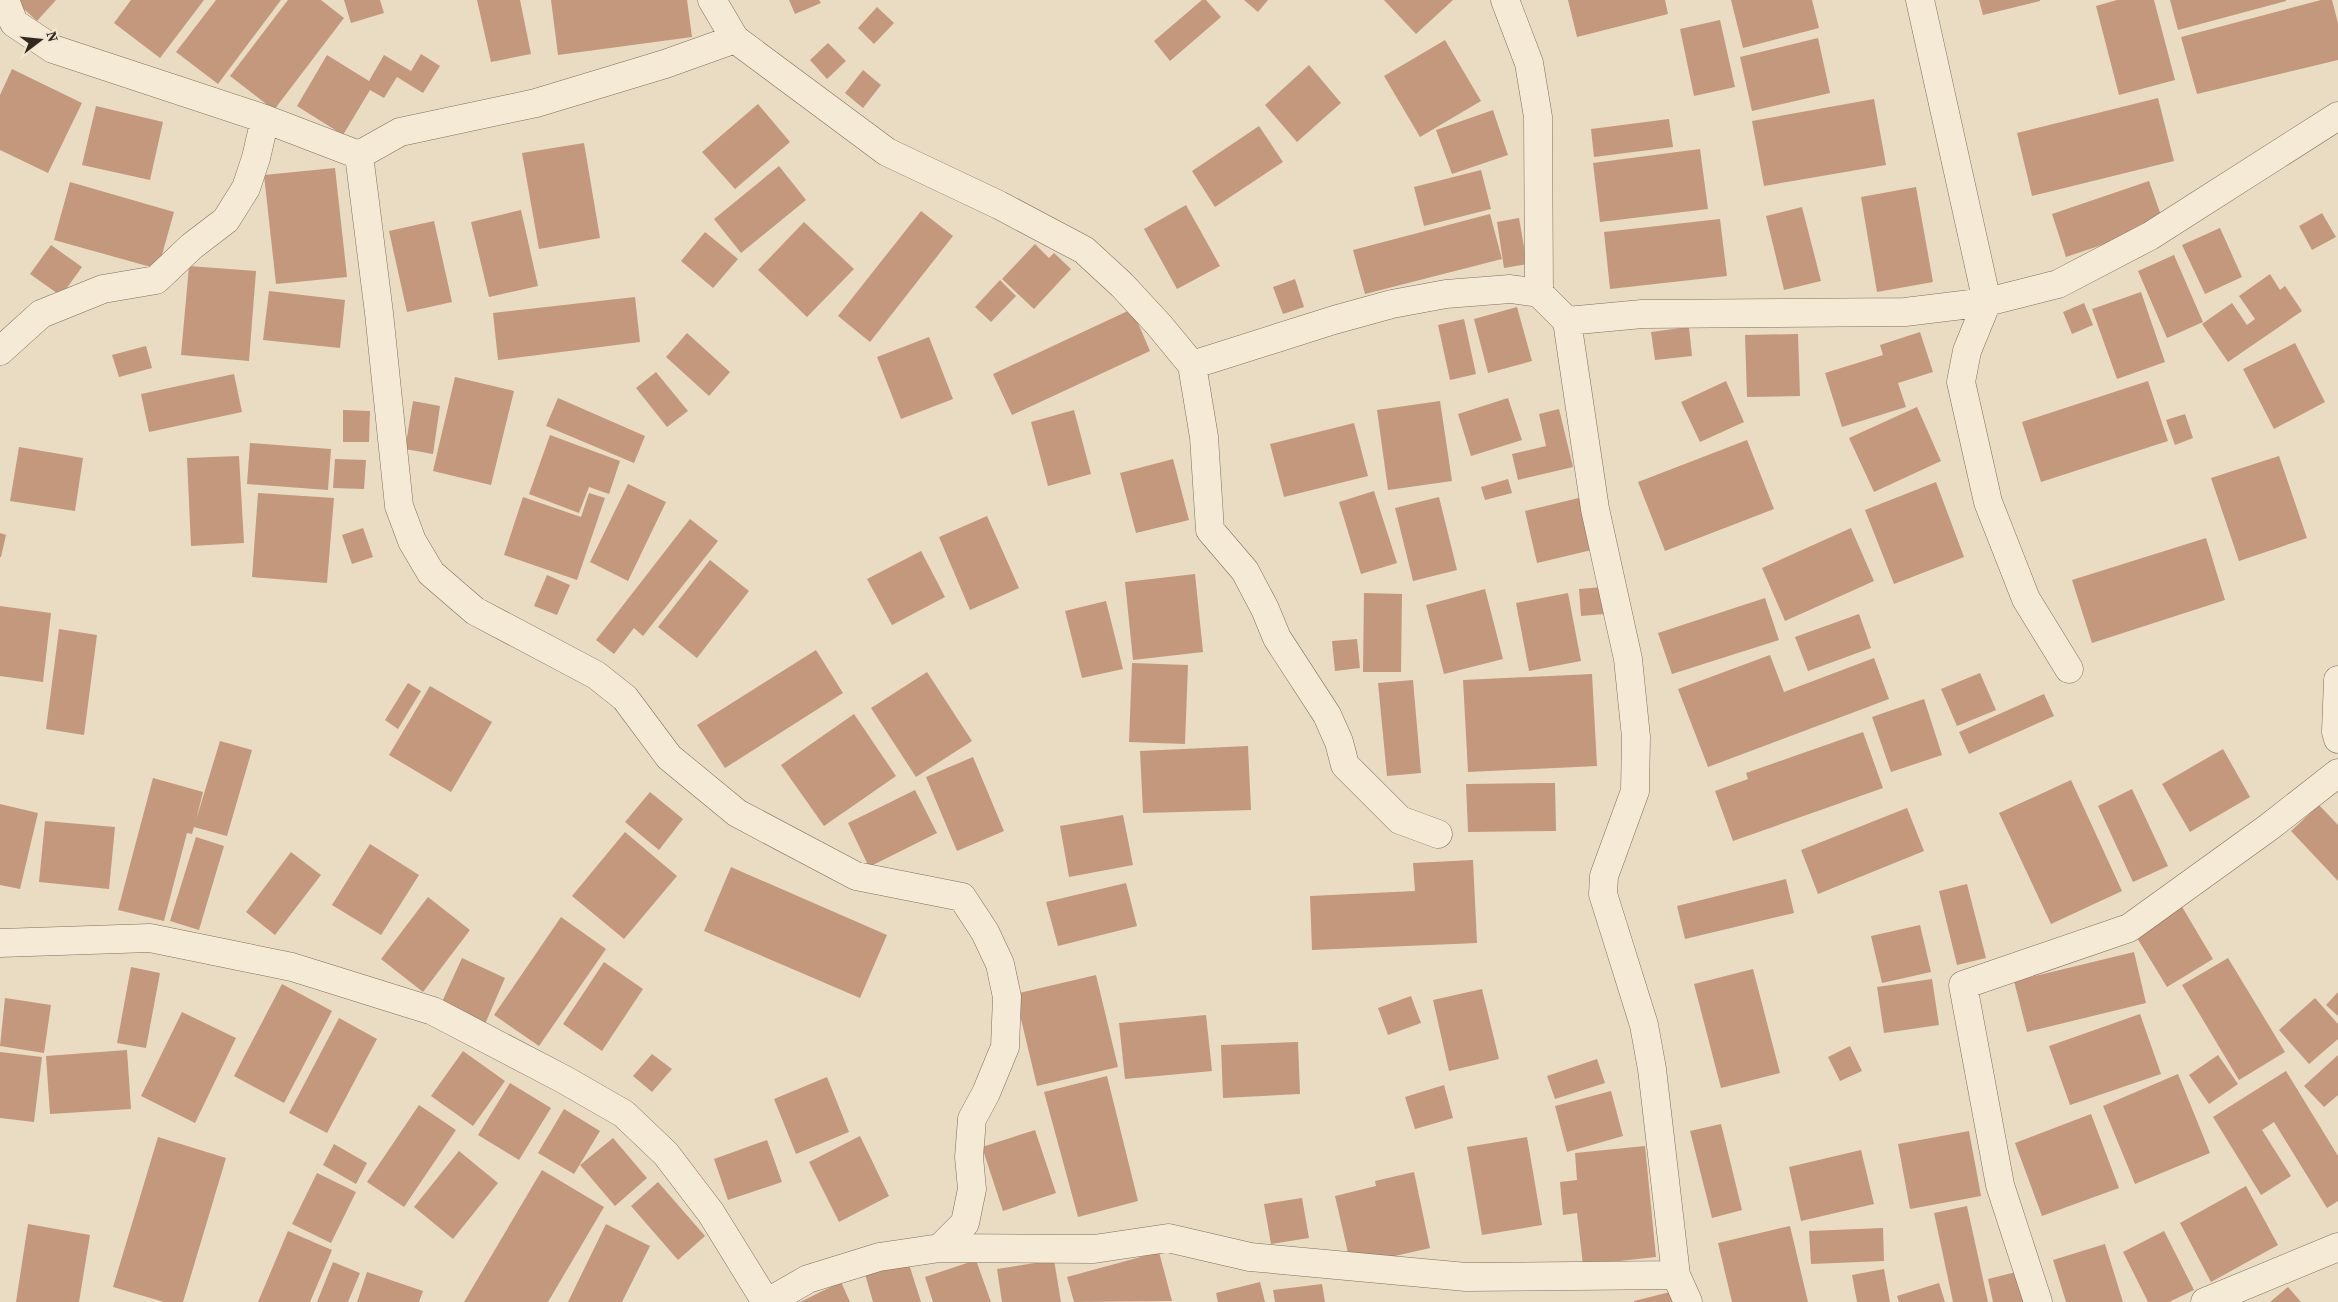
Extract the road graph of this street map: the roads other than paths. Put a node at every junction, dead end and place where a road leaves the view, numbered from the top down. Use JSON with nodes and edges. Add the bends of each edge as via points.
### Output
{"nodes":[{"id":1,"x":5,"y":0,"type":"edge"},
{"id":2,"x":712,"y":0,"type":"edge"},
{"id":3,"x":1505,"y":0,"type":"edge"},
{"id":4,"x":1920,"y":0,"type":"edge"},
{"id":5,"x":735,"y":39,"type":"junction"},
{"id":6,"x":2338,"y":116,"type":"edge"},
{"id":7,"x":265,"y":119,"type":"junction"},
{"id":8,"x":359,"y":154,"type":"junction"},
{"id":9,"x":1539,"y":294,"type":"junction"},
{"id":10,"x":1986,"y":302,"type":"junction"},
{"id":11,"x":1566,"y":321,"type":"junction"},
{"id":12,"x":0,"y":351,"type":"edge"},
{"id":13,"x":1192,"y":365,"type":"junction"},
{"id":14,"x":2069,"y":669,"type":"dead end"},
{"id":15,"x":2338,"y":680,"type":"edge"},
{"id":16,"x":2338,"y":739,"type":"edge"},
{"id":17,"x":2338,"y":773,"type":"edge"},
{"id":18,"x":1438,"y":834,"type":"dead end"},
{"id":19,"x":0,"y":943,"type":"edge"},
{"id":20,"x":2338,"y":1247,"type":"edge"},
{"id":21,"x":940,"y":1248,"type":"junction"},
{"id":22,"x":1676,"y":1276,"type":"junction"},
{"id":23,"x":767,"y":1302,"type":"edge"},
{"id":24,"x":1688,"y":1302,"type":"edge"},
{"id":25,"x":2038,"y":1302,"type":"edge"},
{"id":26,"x":2205,"y":1302,"type":"edge"}],
"edges":[{"from":1,"to":7,"type":"street","via":[[14,24],[54,49]]},
{"from":2,"to":5,"type":"street"},
{"from":3,"to":9,"type":"street","via":[[1529,64],[1538,117]]},
{"from":4,"to":10,"type":"street"},
{"from":5,"to":8,"type":"street","via":[[666,64],[536,103],[400,132]]},
{"from":5,"to":13,"type":"street","via":[[887,152],[1084,250],[1122,285]]},
{"from":6,"to":10,"type":"street","via":[[2150,236],[2058,284]]},
{"from":7,"to":8,"type":"street"},
{"from":7,"to":12,"type":"street","via":[[246,188],[226,220],[156,280],[103,289],[41,314]]},
{"from":8,"to":21,"type":"street","via":[[399,506],[412,542],[431,573],[475,611],[596,675],[625,698],[669,757],[737,813],[856,876],[962,897],[985,932],[1000,964],[1007,998],[1005,1047],[972,1119],[972,1189],[965,1222]]},
{"from":9,"to":11,"type":"street"},
{"from":9,"to":13,"type":"street","via":[[1510,289],[1446,294],[1392,304]]},
{"from":10,"to":11,"type":"street","via":[[1905,312],[1642,314]]},
{"from":10,"to":14,"type":"street","via":[[1966,351],[1961,382],[1988,502],[2026,599]]},
{"from":11,"to":22,"type":"street","via":[[1595,509],[1628,659],[1636,737],[1635,791],[1604,876],[1604,894],[1644,1025]]},
{"from":13,"to":18,"type":"street","via":[[1204,438],[1210,530],[1245,571],[1277,638],[1327,715],[1345,766],[1400,820]]},
{"from":15,"to":16,"type":"street"},
{"from":17,"to":25,"type":"street","via":[[2129,928],[1963,985],[2000,1185]]},
{"from":19,"to":23,"type":"street","via":[[150,938],[292,966],[433,1011],[624,1114],[666,1154],[711,1213]]},
{"from":20,"to":26,"type":"street"},
{"from":21,"to":22,"type":"street","via":[[1094,1249],[1168,1238],[1250,1257],[1466,1277]]},
{"from":21,"to":23,"type":"street","via":[[879,1256],[808,1279]]},
{"from":22,"to":24,"type":"street"}]}
